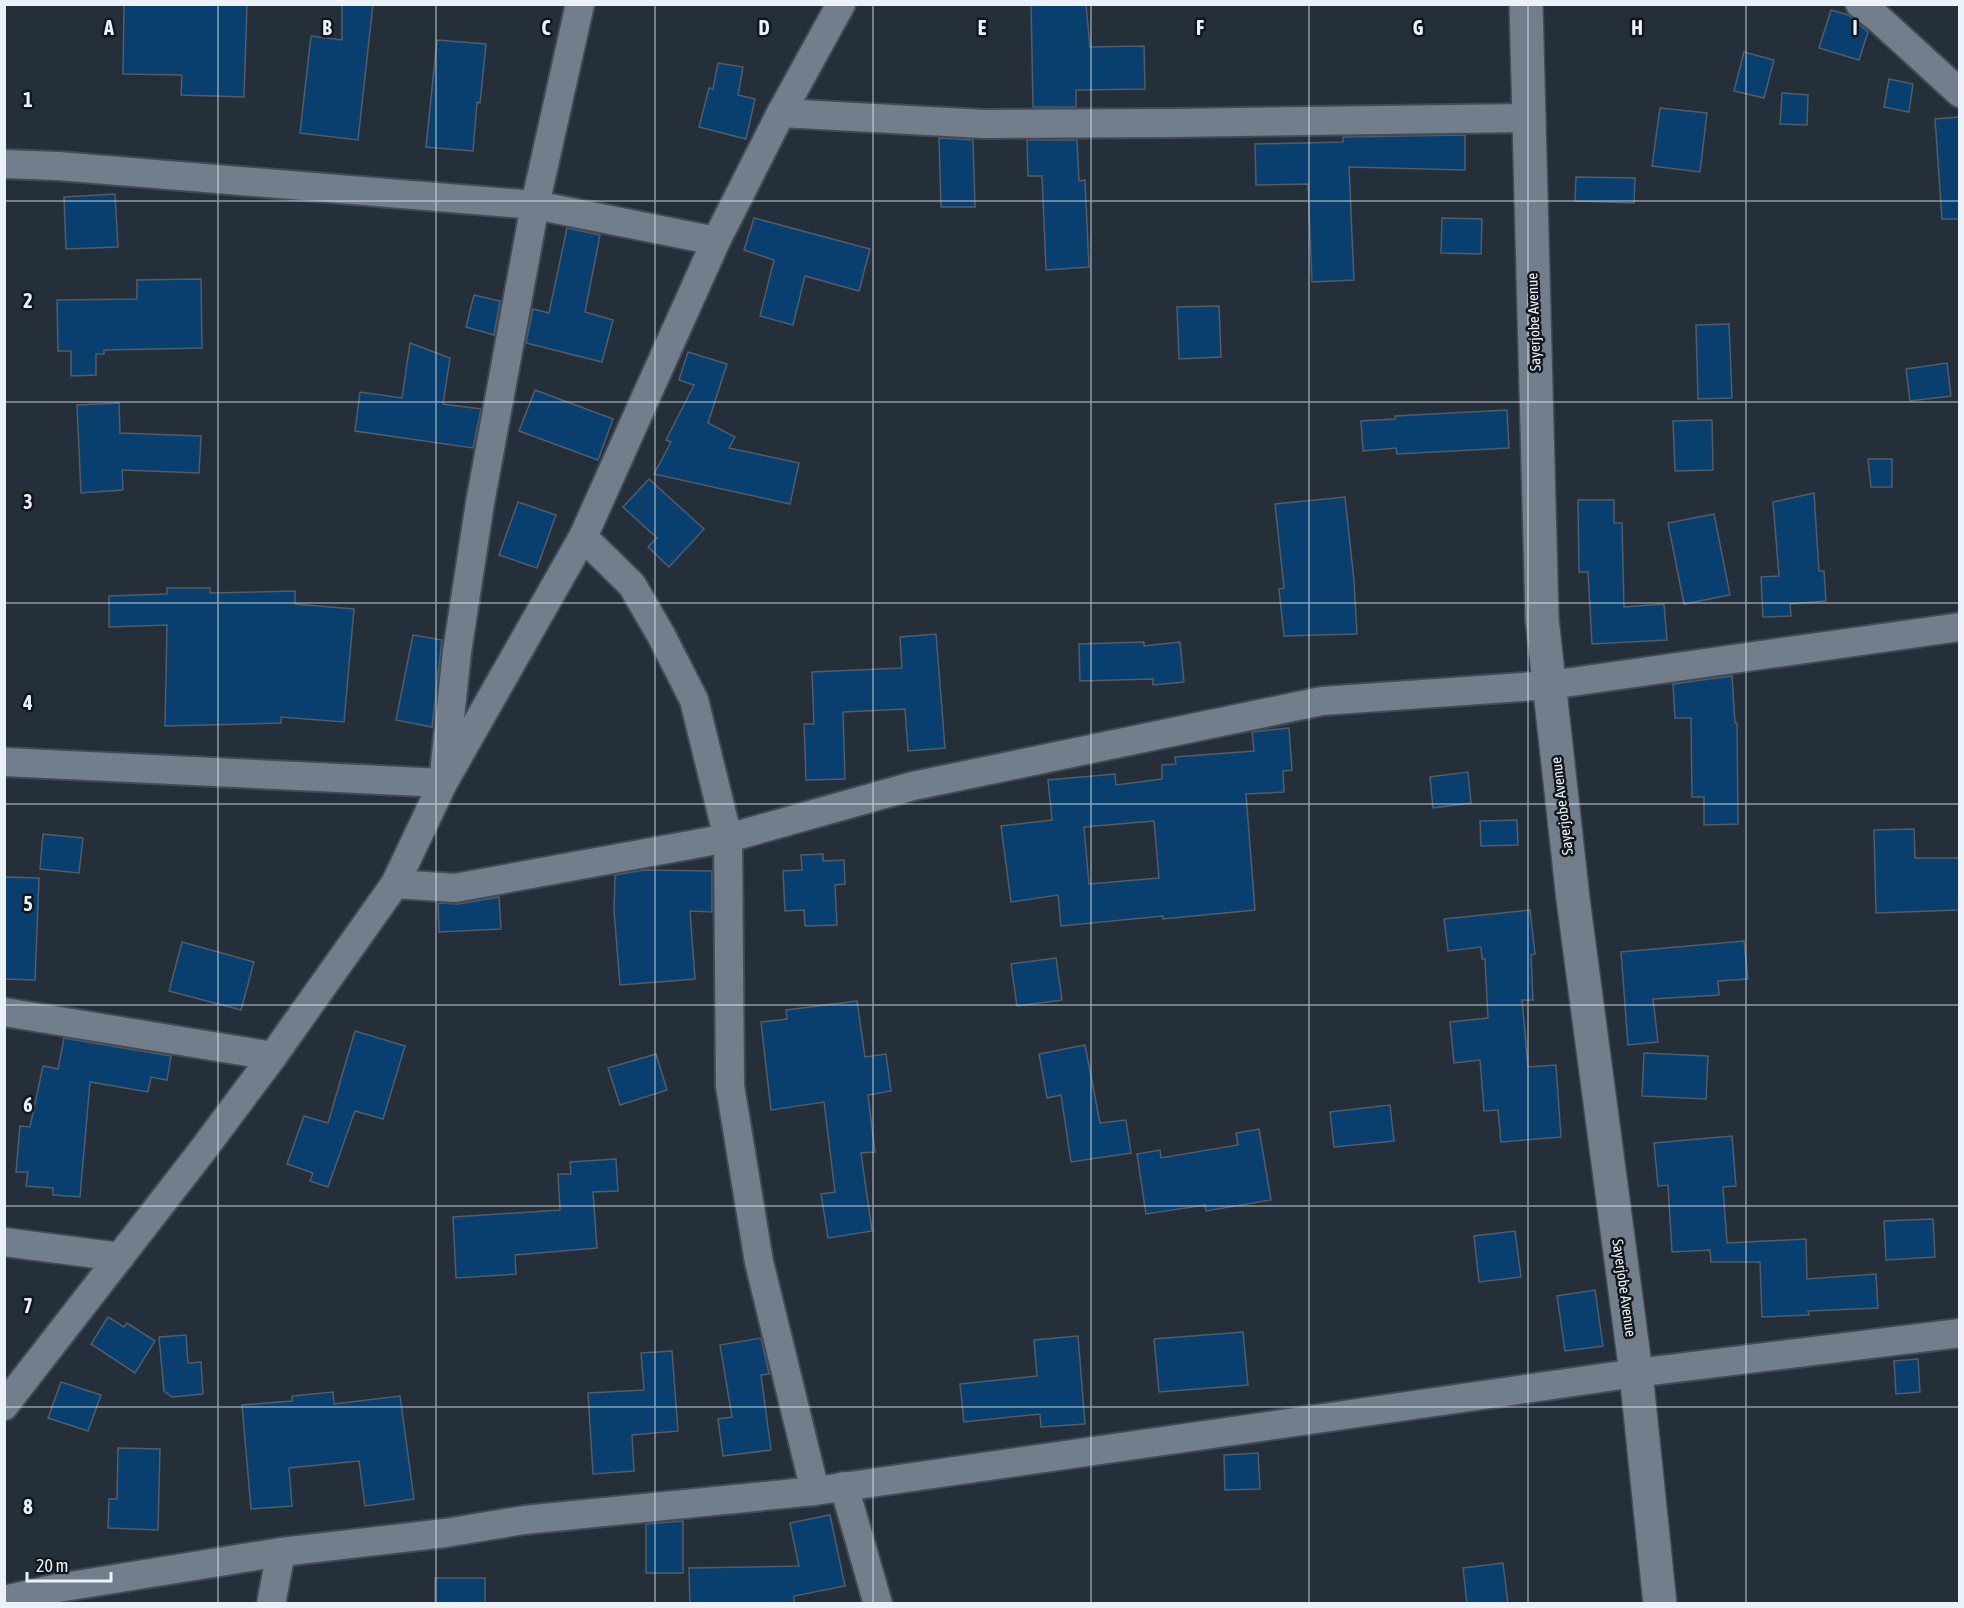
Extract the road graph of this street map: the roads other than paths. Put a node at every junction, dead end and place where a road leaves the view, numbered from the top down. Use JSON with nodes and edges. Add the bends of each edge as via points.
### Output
{"nodes":[{"id":1,"x":580,"y":4,"type":"edge"},
{"id":2,"x":841,"y":4,"type":"edge"},
{"id":3,"x":1526,"y":4,"type":"edge"},
{"id":4,"x":1860,"y":4,"type":"edge"},
{"id":5,"x":1959,"y":93,"type":"edge"},
{"id":6,"x":781,"y":113,"type":"junction"},
{"id":7,"x":1529,"y":118,"type":"junction"},
{"id":8,"x":4,"y":164,"type":"edge"},
{"id":9,"x":535,"y":204,"type":"junction"},
{"id":10,"x":716,"y":241,"type":"junction"},
{"id":11,"x":583,"y":537,"type":"junction"},
{"id":12,"x":1959,"y":627,"type":"edge"},
{"id":13,"x":1550,"y":685,"type":"junction"},
{"id":14,"x":4,"y":762,"type":"edge"},
{"id":15,"x":443,"y":783,"type":"junction"},
{"id":16,"x":728,"y":838,"type":"junction"},
{"id":17,"x":395,"y":884,"type":"junction"},
{"id":18,"x":4,"y":1012,"type":"edge"},
{"id":19,"x":273,"y":1056,"type":"junction"},
{"id":20,"x":4,"y":1242,"type":"edge"},
{"id":21,"x":120,"y":1257,"type":"junction"},
{"id":22,"x":1959,"y":1333,"type":"edge"},
{"id":23,"x":1636,"y":1373,"type":"junction"},
{"id":24,"x":4,"y":1406,"type":"edge"},
{"id":25,"x":844,"y":1486,"type":"junction"},
{"id":26,"x":815,"y":1491,"type":"junction"},
{"id":27,"x":281,"y":1552,"type":"junction"},
{"id":28,"x":4,"y":1600,"type":"edge"},
{"id":29,"x":271,"y":1604,"type":"edge"},
{"id":30,"x":878,"y":1604,"type":"edge"},
{"id":31,"x":1660,"y":1604,"type":"edge"}],
"edges":[{"from":1,"to":9,"type":"street"},
{"from":2,"to":6,"type":"street"},
{"from":3,"to":7,"type":"street","name":"Sayerjobe Avenue"},
{"from":4,"to":5,"type":"street"},
{"from":6,"to":7,"type":"street","via":[[984,124]]},
{"from":6,"to":10,"type":"street"},
{"from":7,"to":13,"type":"street","name":"Sayerjobe Avenue","via":[[1542,619]]},
{"from":8,"to":9,"type":"street","via":[[58,165]]},
{"from":9,"to":10,"type":"street"},
{"from":9,"to":15,"type":"street","via":[[480,503],[457,652]]},
{"from":10,"to":11,"type":"street"},
{"from":11,"to":15,"type":"street"},
{"from":11,"to":16,"type":"street","via":[[632,585],[694,700]]},
{"from":12,"to":13,"type":"street"},
{"from":13,"to":16,"type":"street","via":[[1322,701],[912,786]]},
{"from":13,"to":23,"type":"street","name":"Sayerjobe Avenue","via":[[1573,899]]},
{"from":14,"to":15,"type":"street"},
{"from":15,"to":17,"type":"street"},
{"from":16,"to":17,"type":"street","via":[[455,888]]},
{"from":16,"to":26,"type":"street","via":[[730,1086],[759,1262]]},
{"from":17,"to":19,"type":"street"},
{"from":18,"to":19,"type":"street"},
{"from":19,"to":21,"type":"street"},
{"from":20,"to":21,"type":"street"},
{"from":21,"to":24,"type":"street"},
{"from":22,"to":23,"type":"street"},
{"from":23,"to":25,"type":"street"},
{"from":23,"to":31,"type":"street","name":"Sayerjobe Avenue"},
{"from":25,"to":26,"type":"street"},
{"from":25,"to":30,"type":"street"},
{"from":26,"to":27,"type":"street","via":[[524,1520]]},
{"from":27,"to":28,"type":"street"},
{"from":27,"to":29,"type":"street"}]}
